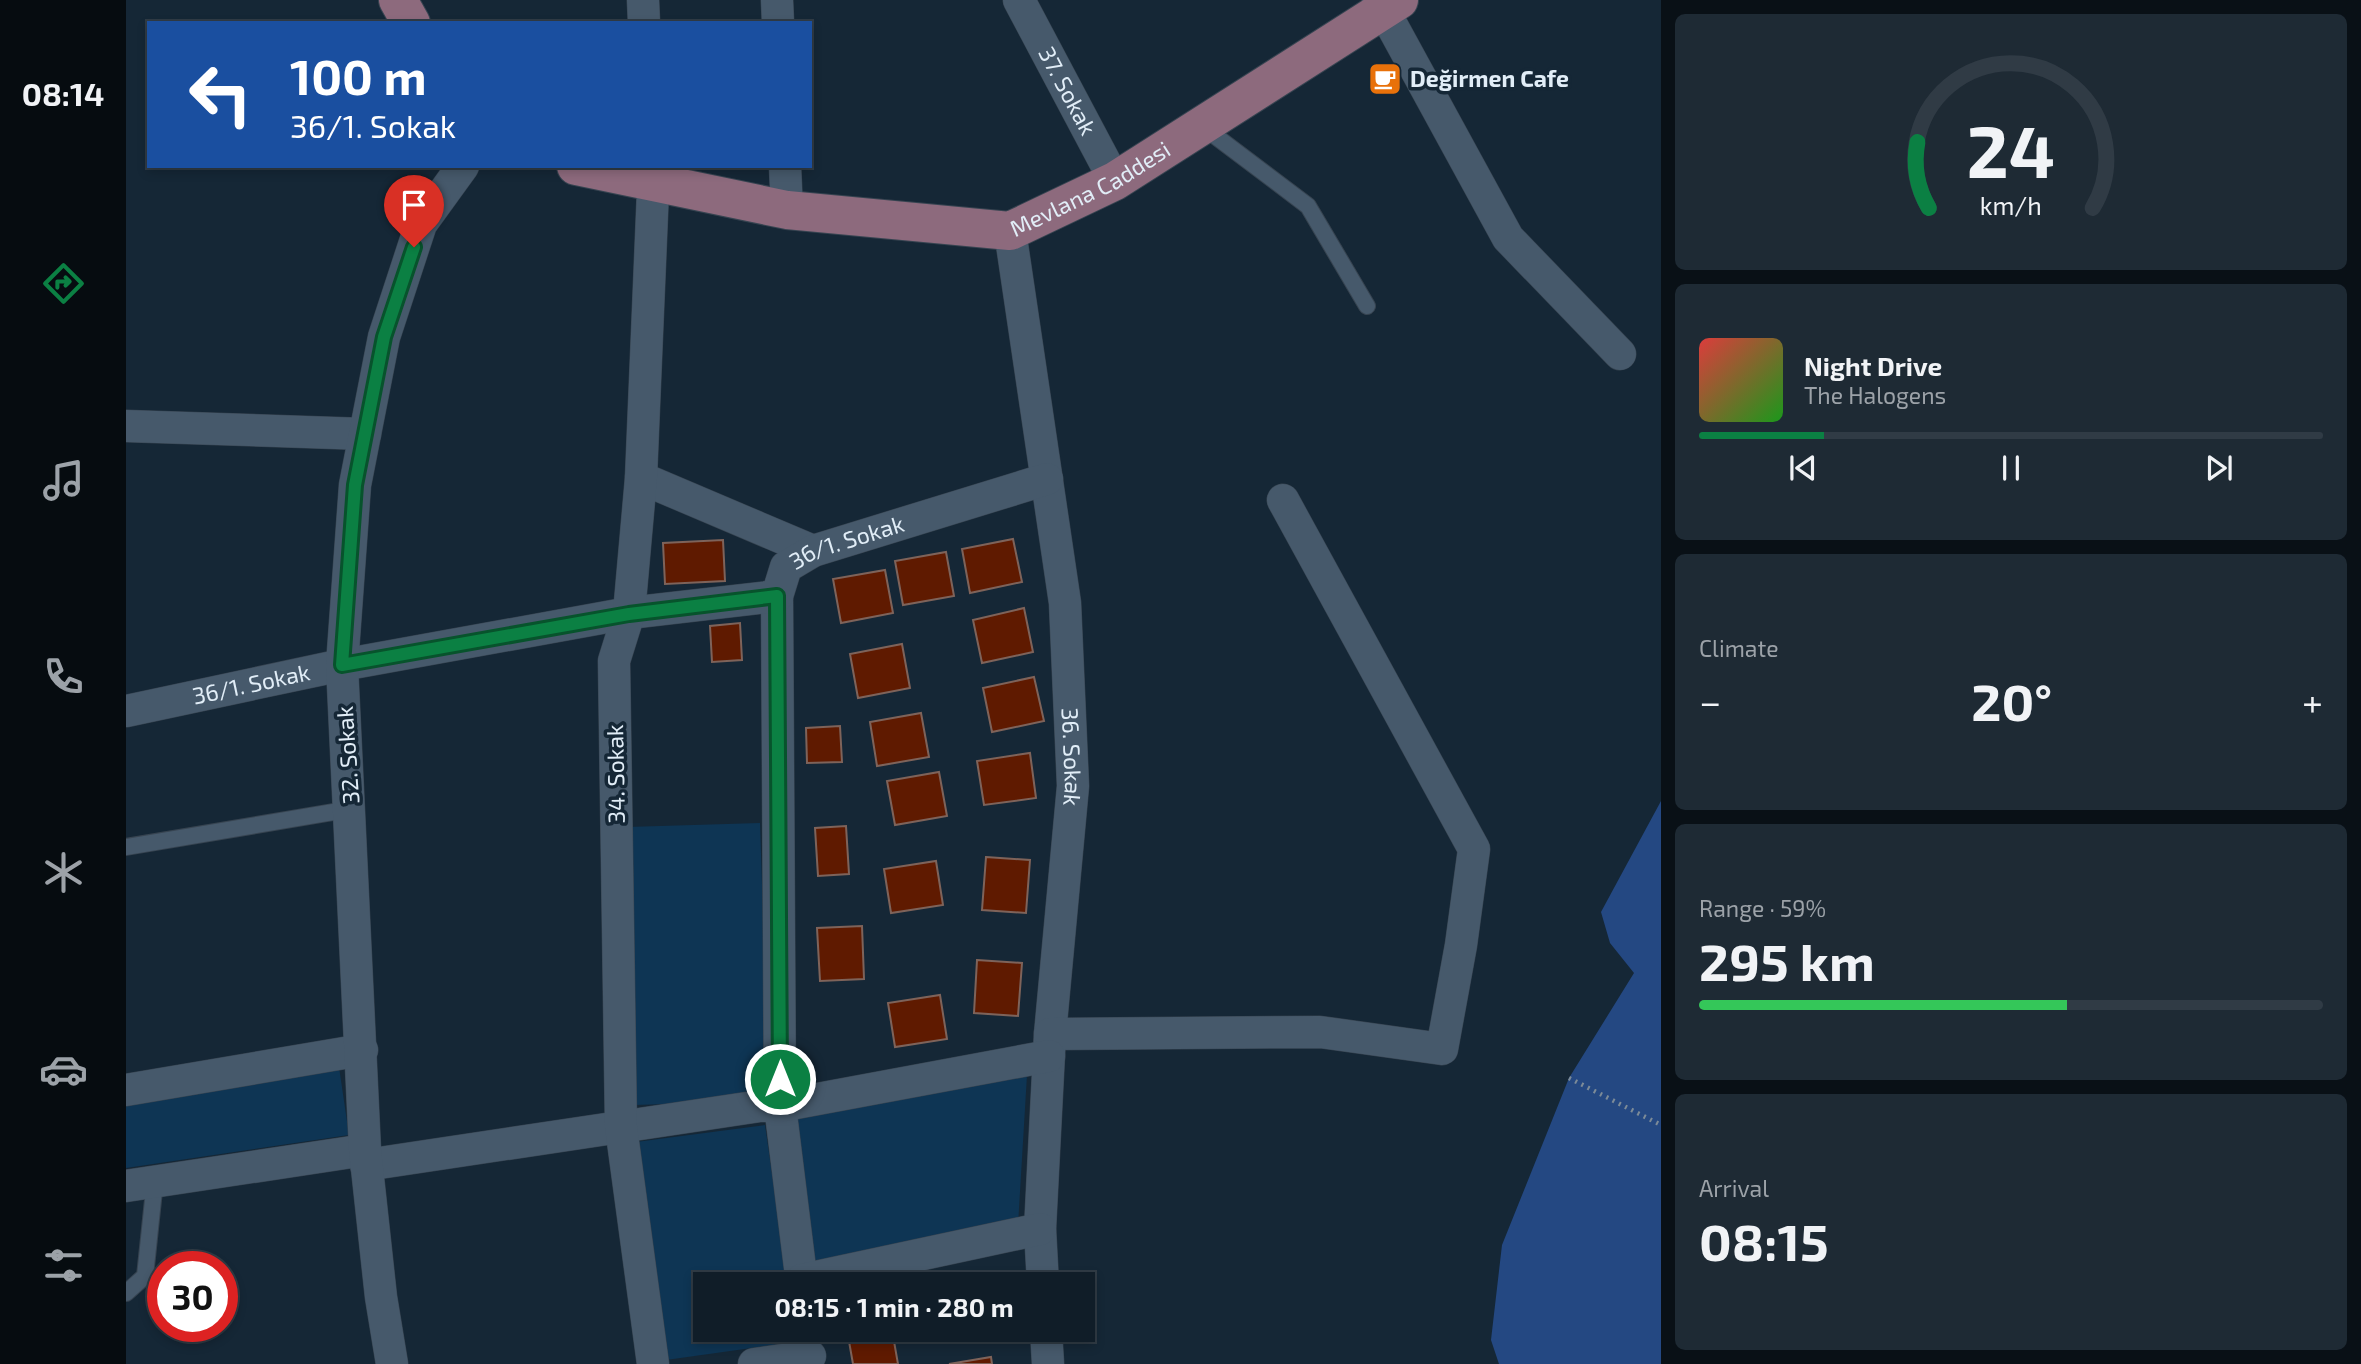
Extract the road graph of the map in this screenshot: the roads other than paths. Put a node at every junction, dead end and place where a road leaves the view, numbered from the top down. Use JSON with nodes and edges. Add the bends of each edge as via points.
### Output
{"nodes":[{"id":1,"x":398,"y":0,"type":"edge"},
{"id":2,"x":643,"y":0,"type":"edge"},
{"id":3,"x":777,"y":0,"type":"edge"},
{"id":4,"x":1019,"y":0,"type":"edge"},
{"id":5,"x":1387,"y":4,"type":"edge"},
{"id":6,"x":410,"y":21,"type":"edge"},
{"id":7,"x":644,"y":21,"type":"edge"},
{"id":8,"x":778,"y":21,"type":"edge"},
{"id":9,"x":1202,"y":126,"type":"junction"},
{"id":10,"x":462,"y":168,"type":"edge"},
{"id":11,"x":592,"y":168,"type":"edge"},
{"id":12,"x":785,"y":168,"type":"edge"},
{"id":13,"x":655,"y":176,"type":"edge"},
{"id":14,"x":1115,"y":181,"type":"junction"},
{"id":15,"x":787,"y":210,"type":"junction"},
{"id":16,"x":1010,"y":231,"type":"junction"},
{"id":17,"x":1367,"y":306,"type":"dead end"},
{"id":18,"x":1620,"y":354,"type":"dead end"},
{"id":19,"x":126,"y":426,"type":"edge"},
{"id":20,"x":365,"y":435,"type":"junction"},
{"id":21,"x":641,"y":478,"type":"junction"},
{"id":22,"x":1047,"y":479,"type":"junction"},
{"id":23,"x":1283,"y":500,"type":"dead end"},
{"id":24,"x":813,"y":551,"type":"junction"},
{"id":25,"x":777,"y":596,"type":"junction"},
{"id":26,"x":629,"y":614,"type":"junction"},
{"id":27,"x":342,"y":665,"type":"junction"},
{"id":28,"x":126,"y":711,"type":"edge"},
{"id":29,"x":351,"y":810,"type":"junction"},
{"id":30,"x":126,"y":847,"type":"edge"},
{"id":31,"x":1050,"y":1045,"type":"junction"},
{"id":32,"x":362,"y":1050,"type":"junction"},
{"id":33,"x":126,"y":1090,"type":"edge"},
{"id":34,"x":780,"y":1106,"type":"junction"},
{"id":35,"x":621,"y":1127,"type":"junction"},
{"id":36,"x":365,"y":1157,"type":"junction"},
{"id":37,"x":140,"y":1184,"type":"edge"},
{"id":38,"x":1040,"y":1228,"type":"junction"},
{"id":39,"x":801,"y":1272,"type":"edge"},
{"id":40,"x":846,"y":1272,"type":"edge"},
{"id":41,"x":1043,"y":1272,"type":"edge"},
{"id":42,"x":126,"y":1293,"type":"edge"},
{"id":43,"x":1047,"y":1342,"type":"edge"},
{"id":44,"x":809,"y":1350,"type":"edge"},
{"id":45,"x":392,"y":1364,"type":"edge"},
{"id":46,"x":653,"y":1364,"type":"edge"},
{"id":47,"x":754,"y":1364,"type":"edge"},
{"id":48,"x":1048,"y":1364,"type":"edge"}],
"edges":[{"from":1,"to":6,"type":"main road"},
{"from":2,"to":7,"type":"street"},
{"from":3,"to":8,"type":"street"},
{"from":4,"to":14,"type":"street","name":"37. Sokak"},
{"from":5,"to":9,"type":"main road","name":"Mevlana Caddesi"},
{"from":5,"to":18,"type":"street","via":[[1508,238]]},
{"from":9,"to":14,"type":"main road","name":"Mevlana Caddesi"},
{"from":9,"to":17,"type":"lane","via":[[1308,206]]},
{"from":10,"to":20,"type":"street","name":"32. Sokak","via":[[421,225],[384,337]]},
{"from":11,"to":13,"type":"main road","name":"Mevlana Caddesi"},
{"from":12,"to":15,"type":"street"},
{"from":13,"to":15,"type":"main road","name":"Mevlana Caddesi"},
{"from":13,"to":21,"type":"street","name":"34. Sokak"},
{"from":14,"to":16,"type":"main road","name":"Mevlana Caddesi"},
{"from":15,"to":16,"type":"main road","name":"Mevlana Caddesi"},
{"from":16,"to":22,"type":"street","name":"36. Sokak"},
{"from":19,"to":20,"type":"street"},
{"from":20,"to":27,"type":"street","name":"32. Sokak","via":[[355,485]]},
{"from":21,"to":24,"type":"street"},
{"from":21,"to":26,"type":"street","name":"34. Sokak"},
{"from":22,"to":24,"type":"street","name":"36/1. Sokak"},
{"from":22,"to":31,"type":"street","name":"36. Sokak","via":[[1065,603],[1073,786]]},
{"from":23,"to":31,"type":"street","via":[[1474,849],[1442,1049],[1320,1032]]},
{"from":24,"to":25,"type":"street","name":"36/1. Sokak","via":[[786,567]]},
{"from":25,"to":26,"type":"street","name":"36/1. Sokak"},
{"from":25,"to":34,"type":"street"},
{"from":26,"to":27,"type":"street","name":"36/1. Sokak"},
{"from":26,"to":35,"type":"street","name":"34. Sokak","via":[[614,661]]},
{"from":27,"to":28,"type":"street","name":"36/1. Sokak"},
{"from":27,"to":29,"type":"street","name":"32. Sokak"},
{"from":29,"to":30,"type":"lane"},
{"from":29,"to":32,"type":"street","name":"32. Sokak"},
{"from":31,"to":34,"type":"street"},
{"from":31,"to":38,"type":"street","name":"36. Sokak"},
{"from":32,"to":33,"type":"street"},
{"from":32,"to":36,"type":"street","name":"32. Sokak"},
{"from":34,"to":35,"type":"street"},
{"from":34,"to":39,"type":"street"},
{"from":35,"to":36,"type":"street"},
{"from":35,"to":46,"type":"street","name":"34. Sokak"},
{"from":36,"to":37,"type":"street"},
{"from":36,"to":45,"type":"street","name":"32. Sokak"},
{"from":37,"to":42,"type":"lane","via":[[145,1276]]},
{"from":38,"to":40,"type":"street"},
{"from":38,"to":41,"type":"street","name":"36. Sokak"},
{"from":43,"to":48,"type":"street"},
{"from":44,"to":47,"type":"street"}]}
